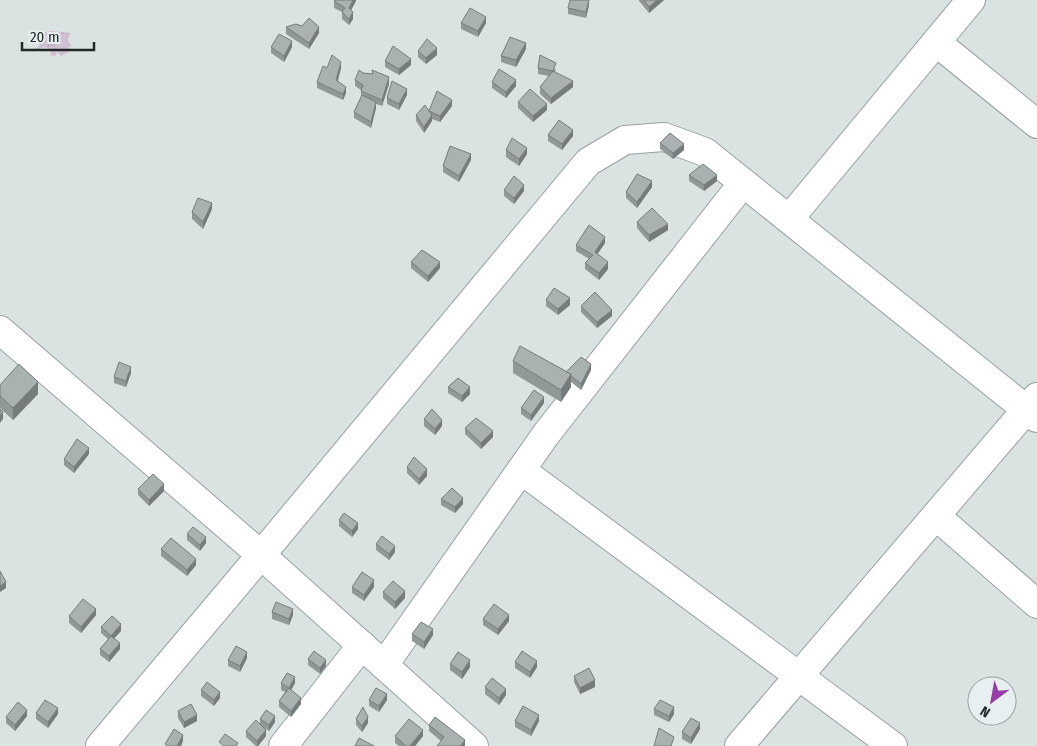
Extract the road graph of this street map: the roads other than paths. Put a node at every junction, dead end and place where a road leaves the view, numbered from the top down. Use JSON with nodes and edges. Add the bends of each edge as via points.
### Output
{"nodes":[{"id":1,"x":971,"y":0,"type":"edge"},
{"id":2,"x":936,"y":42,"type":"junction"},
{"id":3,"x":1037,"y":124,"type":"edge"},
{"id":4,"x":744,"y":183,"type":"junction"},
{"id":5,"x":790,"y":219,"type":"junction"},
{"id":6,"x":0,"y":330,"type":"edge"},
{"id":7,"x":1034,"y":408,"type":"edge"},
{"id":8,"x":522,"y":470,"type":"junction"},
{"id":9,"x":936,"y":516,"type":"junction"},
{"id":10,"x":261,"y":555,"type":"junction"},
{"id":11,"x":1037,"y":604,"type":"edge"},
{"id":12,"x":362,"y":645,"type":"junction"},
{"id":13,"x":384,"y":665,"type":"junction"},
{"id":14,"x":799,"y":676,"type":"junction"},
{"id":15,"x":289,"y":744,"type":"edge"},
{"id":16,"x":100,"y":746,"type":"edge"},
{"id":17,"x":474,"y":746,"type":"edge"},
{"id":18,"x":739,"y":746,"type":"edge"},
{"id":19,"x":894,"y":746,"type":"edge"}],
"edges":[{"from":1,"to":2,"type":"street"},
{"from":2,"to":3,"type":"street"},
{"from":2,"to":5,"type":"street"},
{"from":4,"to":5,"type":"street"},
{"from":4,"to":8,"type":"street","via":[[547,433]]},
{"from":4,"to":10,"type":"street","via":[[705,152],[664,137],[625,140],[588,162]]},
{"from":5,"to":7,"type":"street"},
{"from":6,"to":10,"type":"street"},
{"from":7,"to":9,"type":"street"},
{"from":8,"to":13,"type":"street"},
{"from":8,"to":14,"type":"street"},
{"from":9,"to":11,"type":"street"},
{"from":9,"to":14,"type":"street"},
{"from":10,"to":12,"type":"street"},
{"from":10,"to":16,"type":"street"},
{"from":12,"to":13,"type":"street"},
{"from":12,"to":15,"type":"street"},
{"from":13,"to":17,"type":"street"},
{"from":14,"to":18,"type":"street"},
{"from":14,"to":19,"type":"street"}]}
